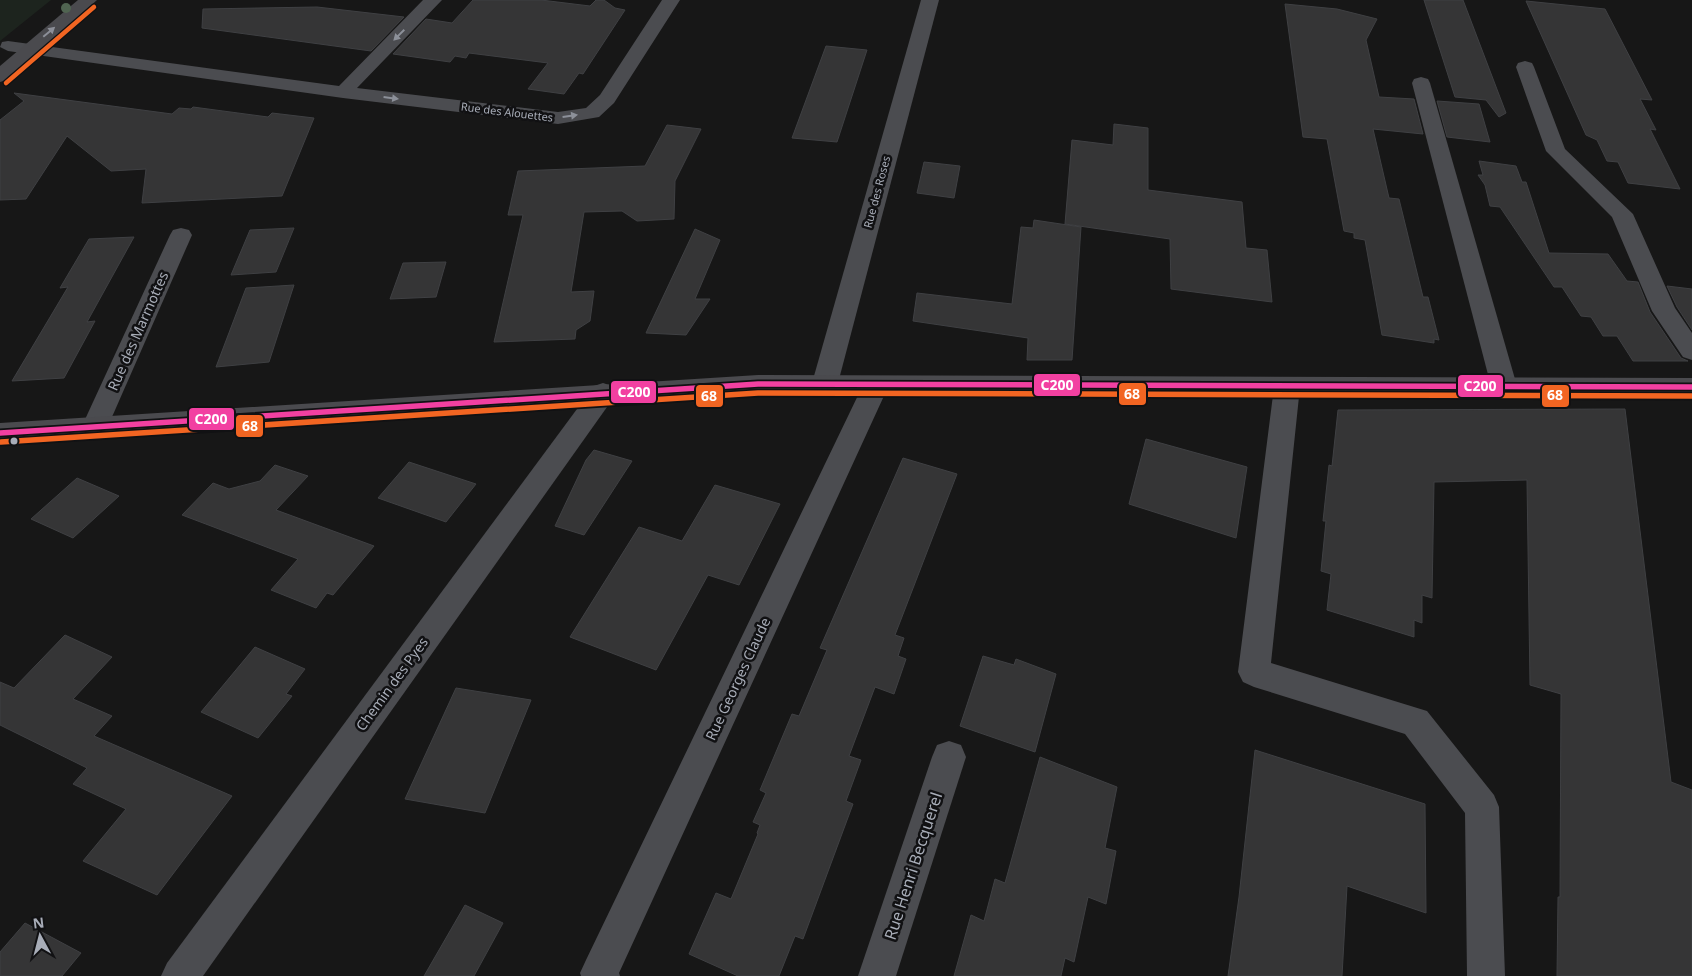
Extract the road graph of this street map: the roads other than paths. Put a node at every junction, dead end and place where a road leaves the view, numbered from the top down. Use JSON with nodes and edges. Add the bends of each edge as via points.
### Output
{"nodes":[{"id":1,"x":64,"y":0,"type":"edge"},
{"id":2,"x":88,"y":0,"type":"edge"},
{"id":3,"x":434,"y":0,"type":"edge"},
{"id":4,"x":671,"y":0,"type":"edge"},
{"id":5,"x":930,"y":0,"type":"edge"},
{"id":6,"x":4,"y":49,"type":"edge"},
{"id":7,"x":29,"y":49,"type":"junction"},
{"id":8,"x":1525,"y":67,"type":"dead end"},
{"id":9,"x":0,"y":76,"type":"edge"},
{"id":10,"x":1421,"y":83,"type":"dead end"},
{"id":11,"x":343,"y":92,"type":"junction"},
{"id":12,"x":181,"y":236,"type":"dead end"},
{"id":13,"x":1692,"y":351,"type":"edge"},
{"id":14,"x":825,"y":383,"type":"junction"},
{"id":15,"x":876,"y":385,"type":"junction"},
{"id":16,"x":1504,"y":386,"type":"junction"},
{"id":17,"x":1287,"y":387,"type":"junction"},
{"id":18,"x":1692,"y":387,"type":"edge"},
{"id":19,"x":604,"y":393,"type":"junction"},
{"id":20,"x":95,"y":426,"type":"junction"},
{"id":21,"x":0,"y":432,"type":"edge"},
{"id":22,"x":949,"y":757,"type":"dead end"},
{"id":23,"x":600,"y":974,"type":"edge"},
{"id":24,"x":180,"y":976,"type":"edge"},
{"id":25,"x":878,"y":976,"type":"edge"},
{"id":26,"x":1486,"y":976,"type":"edge"}],
"edges":[{"from":1,"to":6,"type":"street"},
{"from":7,"to":2,"type":"street","one_way":true},
{"from":3,"to":11,"type":"street","one_way":true},
{"from":11,"to":4,"type":"street","name":"Rue des Alouettes","one_way":true,"via":[[558,118],[592,113],[607,100]]},
{"from":5,"to":14,"type":"street","name":"Rue des Roses"},
{"from":6,"to":7,"type":"street","name":"Rue des Alouettes"},
{"from":7,"to":9,"type":"street"},
{"from":7,"to":11,"type":"street","name":"Rue des Alouettes"},
{"from":8,"to":13,"type":"street","via":[[1556,151],[1622,214],[1664,311]]},
{"from":10,"to":16,"type":"street"},
{"from":12,"to":20,"type":"street","name":"Rue des Marmottes"},
{"from":14,"to":15,"type":"street"},
{"from":14,"to":19,"type":"street"},
{"from":15,"to":17,"type":"street"},
{"from":15,"to":23,"type":"street","name":"Rue Georges Claude"},
{"from":16,"to":17,"type":"street"},
{"from":16,"to":18,"type":"street"},
{"from":17,"to":26,"type":"street","via":[[1254,672],[1416,722],[1482,807]]},
{"from":19,"to":20,"type":"street"},
{"from":19,"to":24,"type":"street","name":"Chemin des Pyes"},
{"from":20,"to":21,"type":"street"},
{"from":22,"to":25,"type":"street","name":"Rue Henri Becquerel"}]}
